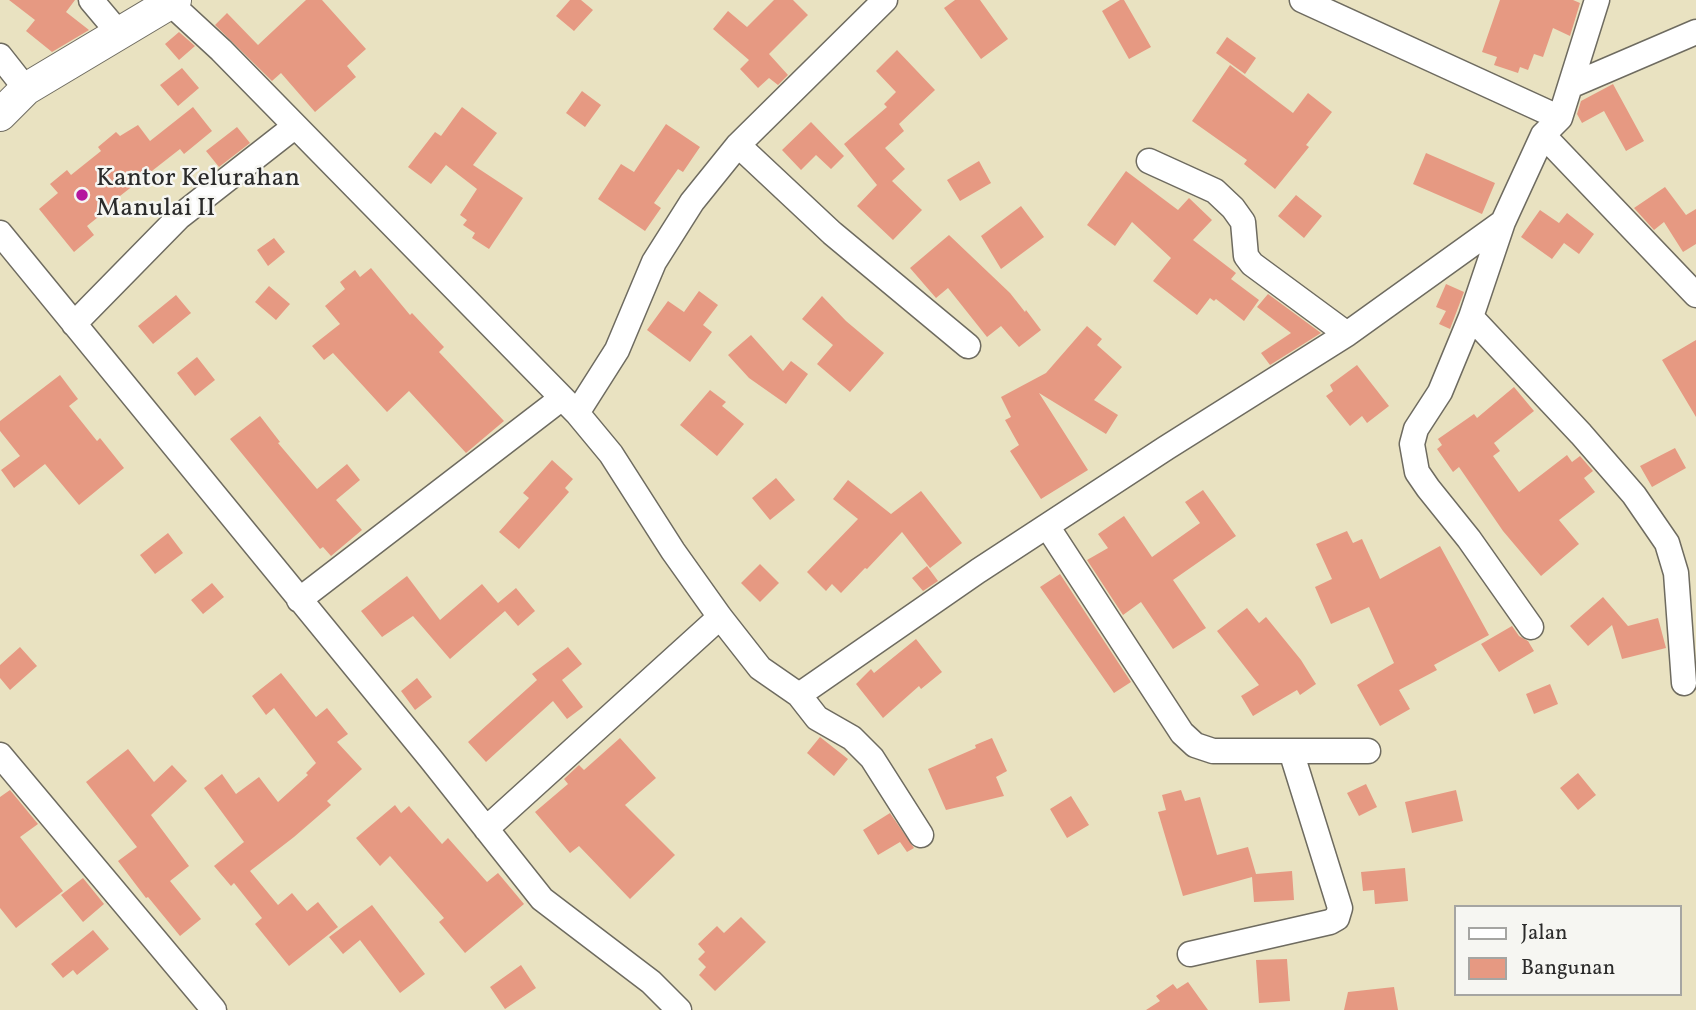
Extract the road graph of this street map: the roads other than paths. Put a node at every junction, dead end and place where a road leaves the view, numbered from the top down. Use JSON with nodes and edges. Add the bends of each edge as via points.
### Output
{"nodes":[{"id":1,"x":91,"y":0,"type":"edge"},
{"id":2,"x":885,"y":0,"type":"edge"},
{"id":3,"x":1302,"y":0,"type":"edge"},
{"id":4,"x":1597,"y":0,"type":"edge"},
{"id":5,"x":173,"y":1,"type":"edge"},
{"id":6,"x":118,"y":32,"type":"junction"},
{"id":7,"x":1696,"y":32,"type":"edge"},
{"id":8,"x":0,"y":56,"type":"edge"},
{"id":9,"x":1570,"y":86,"type":"junction"},
{"id":10,"x":26,"y":89,"type":"junction"},
{"id":11,"x":0,"y":116,"type":"edge"},
{"id":12,"x":1551,"y":126,"type":"junction"},
{"id":13,"x":294,"y":127,"type":"junction"},
{"id":14,"x":738,"y":145,"type":"junction"},
{"id":15,"x":1149,"y":162,"type":"dead end"},
{"id":16,"x":1503,"y":222,"type":"junction"},
{"id":17,"x":0,"y":233,"type":"edge"},
{"id":18,"x":1696,"y":295,"type":"edge"},
{"id":19,"x":1471,"y":317,"type":"junction"},
{"id":20,"x":74,"y":324,"type":"junction"},
{"id":21,"x":1348,"y":334,"type":"junction"},
{"id":22,"x":968,"y":346,"type":"dead end"},
{"id":23,"x":569,"y":406,"type":"junction"},
{"id":24,"x":1047,"y":526,"type":"junction"},
{"id":25,"x":299,"y":600,"type":"junction"},
{"id":26,"x":720,"y":617,"type":"junction"},
{"id":27,"x":1531,"y":628,"type":"dead end"},
{"id":28,"x":1684,"y":682,"type":"dead end"},
{"id":29,"x":799,"y":695,"type":"junction"},
{"id":30,"x":1291,"y":751,"type":"junction"},
{"id":31,"x":1368,"y":751,"type":"dead end"},
{"id":32,"x":0,"y":755,"type":"edge"},
{"id":33,"x":486,"y":829,"type":"junction"},
{"id":34,"x":921,"y":835,"type":"dead end"},
{"id":35,"x":1191,"y":954,"type":"dead end"},
{"id":36,"x":214,"y":1010,"type":"edge"},
{"id":37,"x":679,"y":1010,"type":"edge"}],
"edges":[{"from":1,"to":6,"type":"street"},
{"from":2,"to":14,"type":"street"},
{"from":3,"to":12,"type":"street"},
{"from":4,"to":9,"type":"street"},
{"from":5,"to":6,"type":"main road"},
{"from":5,"to":13,"type":"street"},
{"from":6,"to":10,"type":"main road"},
{"from":7,"to":9,"type":"street"},
{"from":8,"to":10,"type":"street"},
{"from":9,"to":12,"type":"street"},
{"from":10,"to":11,"type":"main road"},
{"from":12,"to":16,"type":"street"},
{"from":12,"to":18,"type":"street"},
{"from":13,"to":20,"type":"street","via":[[179,217]]},
{"from":13,"to":23,"type":"street"},
{"from":14,"to":22,"type":"street","via":[[832,233]]},
{"from":14,"to":23,"type":"street","via":[[692,202],[654,262],[617,350]]},
{"from":15,"to":21,"type":"street","via":[[1215,191],[1243,222],[1246,256],[1252,264]]},
{"from":16,"to":19,"type":"street"},
{"from":16,"to":21,"type":"street"},
{"from":17,"to":20,"type":"street"},
{"from":19,"to":27,"type":"street","via":[[1412,444],[1418,472],[1428,488]]},
{"from":19,"to":28,"type":"street","via":[[1581,433],[1634,495],[1667,543],[1676,573]]},
{"from":20,"to":25,"type":"street"},
{"from":21,"to":24,"type":"street"},
{"from":23,"to":25,"type":"street"},
{"from":23,"to":26,"type":"street","via":[[611,454]]},
{"from":24,"to":29,"type":"street"},
{"from":24,"to":30,"type":"street","via":[[1182,733],[1195,745],[1213,751]]},
{"from":25,"to":33,"type":"street"},
{"from":26,"to":29,"type":"street","via":[[760,668]]},
{"from":26,"to":33,"type":"street"},
{"from":29,"to":34,"type":"street","via":[[817,718],[852,738],[872,758]]},
{"from":30,"to":31,"type":"street"},
{"from":30,"to":35,"type":"street","via":[[1340,908],[1337,918]]},
{"from":32,"to":36,"type":"street"},
{"from":33,"to":37,"type":"street","via":[[542,899],[651,982]]}]}
